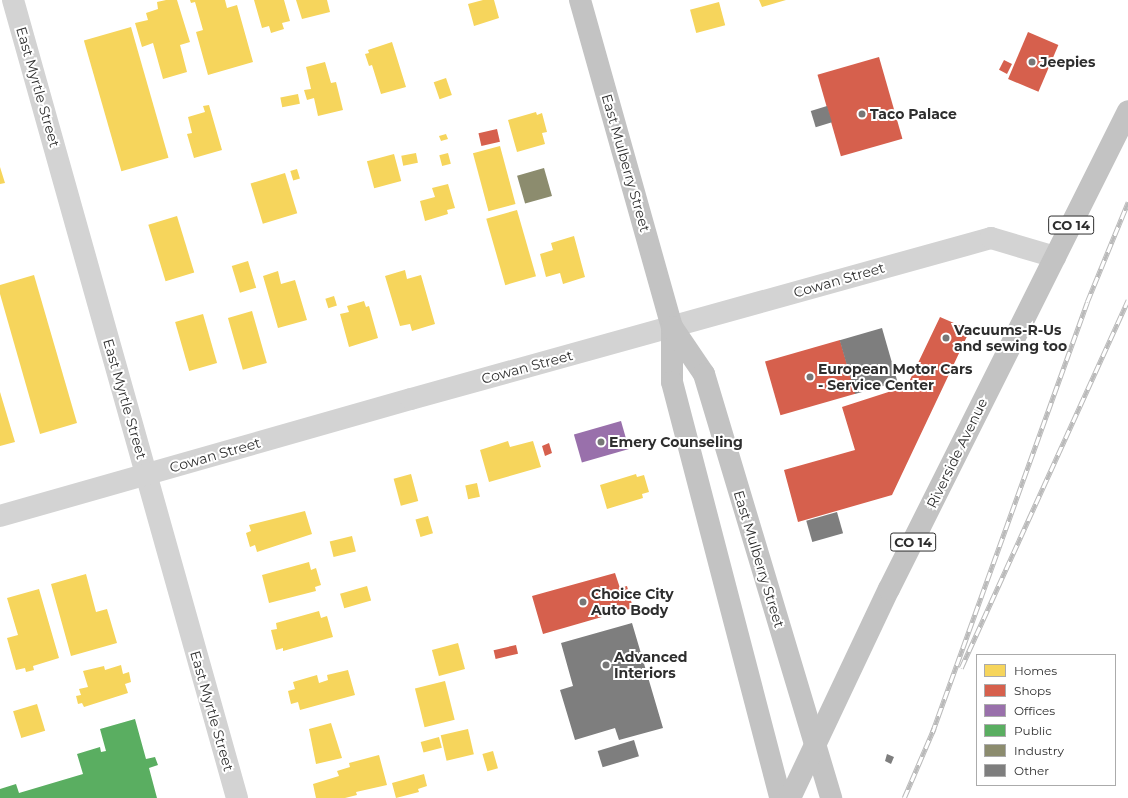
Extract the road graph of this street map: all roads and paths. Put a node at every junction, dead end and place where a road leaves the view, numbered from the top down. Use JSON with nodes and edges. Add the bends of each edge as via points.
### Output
{"nodes":[{"id":1,"x":13,"y":0,"type":"edge"},
{"id":2,"x":580,"y":0,"type":"edge"},
{"id":3,"x":1128,"y":111,"type":"edge"},
{"id":4,"x":1055,"y":257,"type":"junction"},
{"id":5,"x":672,"y":327,"type":"junction"},
{"id":6,"x":146,"y":475,"type":"junction"},
{"id":7,"x":0,"y":516,"type":"edge"},
{"id":8,"x":815,"y":746,"type":"junction"},
{"id":9,"x":237,"y":798,"type":"edge"},
{"id":10,"x":780,"y":798,"type":"edge"},
{"id":11,"x":790,"y":798,"type":"edge"},
{"id":12,"x":831,"y":798,"type":"edge"}],
"edges":[{"from":1,"to":6,"type":"street","name":"East Myrtle Street"},
{"from":2,"to":5,"type":"highway","name":"East Mulberry Street"},
{"from":3,"to":4,"type":"highway","name":"Riverside Avenue","number":"CO 14"},
{"from":4,"to":5,"type":"street","name":"Cowan Street","via":[[991,238]]},
{"from":4,"to":8,"type":"highway","name":"Riverside Avenue","number":"CO 14","via":[[893,582]]},
{"from":5,"to":6,"type":"street","name":"Cowan Street"},
{"from":5,"to":8,"type":"highway","name":"East Mulberry Street","via":[[704,374]]},
{"from":5,"to":10,"type":"highway","name":"East Mulberry Street","via":[[672,382]]},
{"from":6,"to":7,"type":"street","name":"Cowan Street"},
{"from":6,"to":9,"type":"street","name":"East Myrtle Street"},
{"from":8,"to":11,"type":"highway","name":"Riverside Avenue","number":"CO 14"},
{"from":8,"to":12,"type":"highway","name":"East Mulberry Street"}]}
